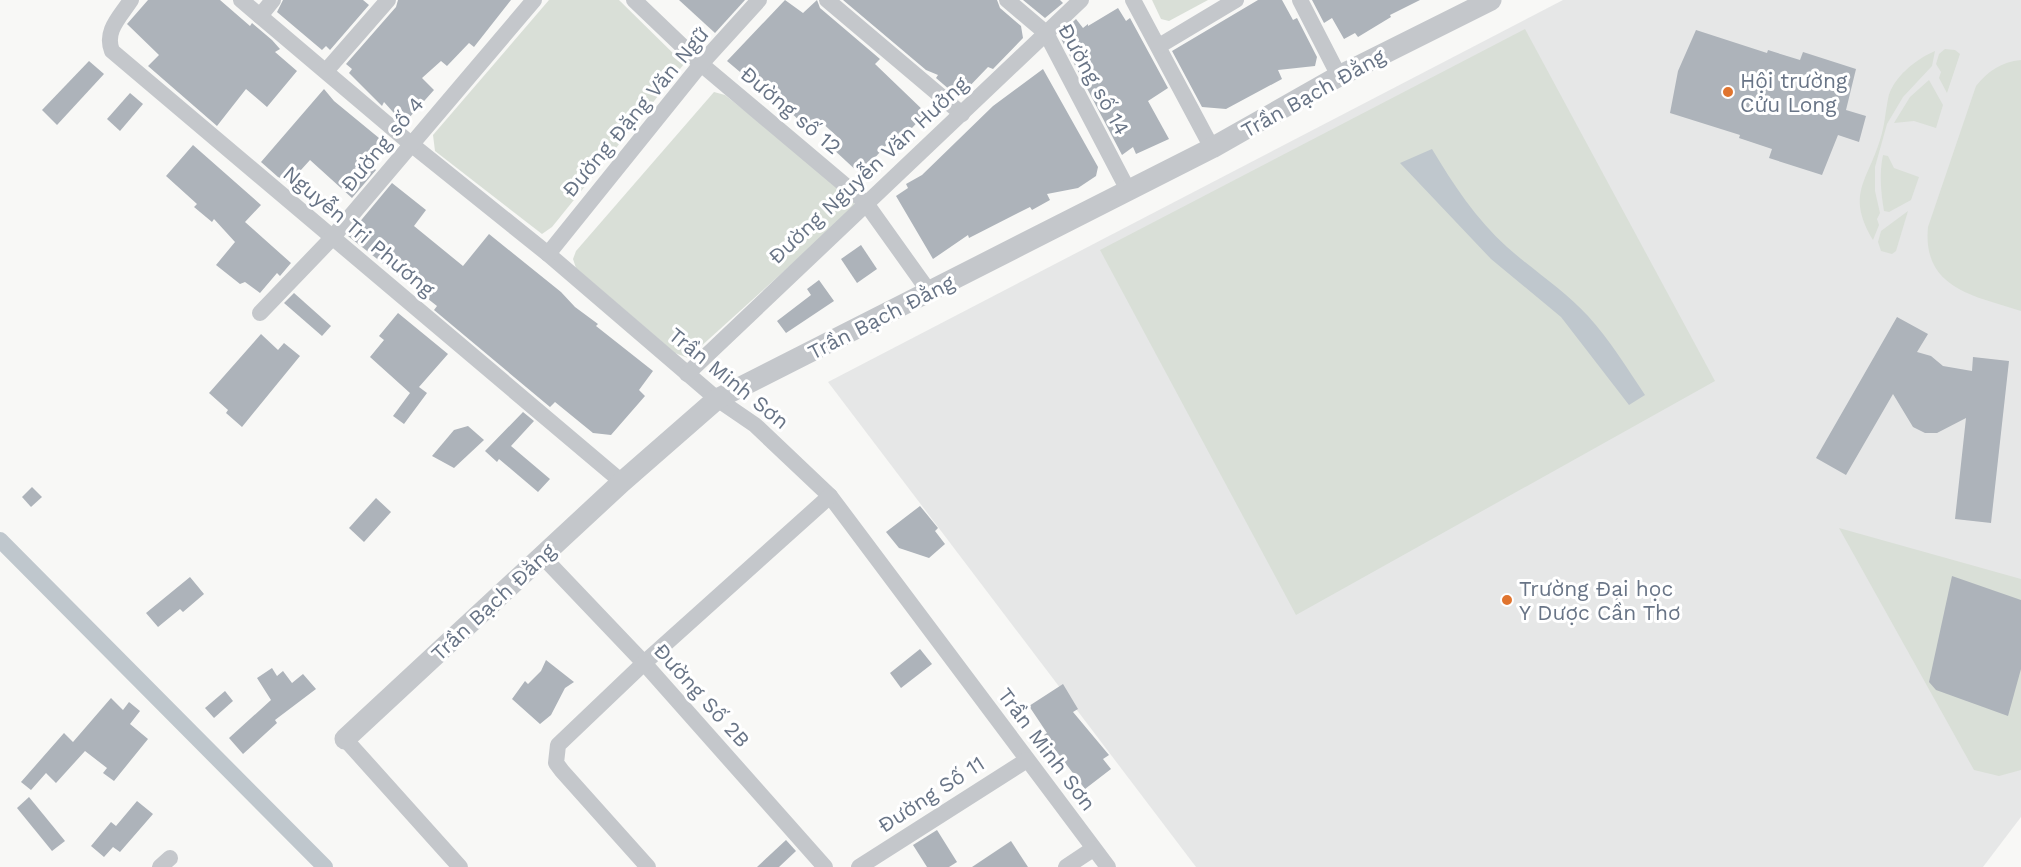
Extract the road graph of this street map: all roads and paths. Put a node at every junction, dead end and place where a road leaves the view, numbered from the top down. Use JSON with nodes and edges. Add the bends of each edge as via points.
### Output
{"nodes":[{"id":1,"x":131,"y":0,"type":"edge"},
{"id":2,"x":241,"y":0,"type":"edge"},
{"id":3,"x":273,"y":0,"type":"edge"},
{"id":4,"x":388,"y":0,"type":"edge"},
{"id":5,"x":534,"y":0,"type":"edge"},
{"id":6,"x":634,"y":0,"type":"edge"},
{"id":7,"x":759,"y":0,"type":"edge"},
{"id":8,"x":827,"y":0,"type":"edge"},
{"id":9,"x":1007,"y":0,"type":"edge"},
{"id":10,"x":1082,"y":0,"type":"edge"},
{"id":11,"x":1133,"y":0,"type":"edge"},
{"id":12,"x":1236,"y":0,"type":"edge"},
{"id":13,"x":1300,"y":0,"type":"edge"},
{"id":14,"x":1491,"y":0,"type":"edge"},
{"id":15,"x":260,"y":16,"type":"junction"},
{"id":16,"x":1046,"y":33,"type":"junction"},
{"id":17,"x":1159,"y":46,"type":"junction"},
{"id":18,"x":701,"y":64,"type":"junction"},
{"id":19,"x":326,"y":71,"type":"junction"},
{"id":20,"x":1339,"y":76,"type":"junction"},
{"id":21,"x":962,"y":114,"type":"junction"},
{"id":22,"x":411,"y":144,"type":"junction"},
{"id":23,"x":1212,"y":148,"type":"junction"},
{"id":24,"x":1128,"y":190,"type":"junction"},
{"id":25,"x":866,"y":202,"type":"junction"},
{"id":26,"x":332,"y":238,"type":"junction"},
{"id":27,"x":548,"y":254,"type":"junction"},
{"id":28,"x":930,"y":292,"type":"junction"},
{"id":29,"x":260,"y":313,"type":"dead end"},
{"id":30,"x":687,"y":374,"type":"junction"},
{"id":31,"x":717,"y":399,"type":"junction"},
{"id":32,"x":622,"y":483,"type":"junction"},
{"id":33,"x":830,"y":496,"type":"junction"},
{"id":34,"x":543,"y":557,"type":"junction"},
{"id":35,"x":644,"y":663,"type":"junction"},
{"id":36,"x":345,"y":739,"type":"joint"},
{"id":37,"x":1027,"y":760,"type":"junction"},
{"id":38,"x":1094,"y":849,"type":"junction"},
{"id":39,"x":460,"y":867,"type":"edge"},
{"id":40,"x":648,"y":867,"type":"edge"},
{"id":41,"x":825,"y":867,"type":"edge"},
{"id":42,"x":859,"y":867,"type":"edge"},
{"id":43,"x":1066,"y":867,"type":"edge"},
{"id":44,"x":1108,"y":867,"type":"edge"}],
"edges":[{"from":1,"to":26,"type":"street","name":"Nguyễn Tri Phương","via":[[110,32],[112,51]]},
{"from":2,"to":15,"type":"street","name":"Trần Minh Sơn"},
{"from":3,"to":15,"type":"street"},
{"from":4,"to":19,"type":"street"},
{"from":5,"to":22,"type":"street","name":"Đường số 4"},
{"from":6,"to":18,"type":"street","name":"Đường số 12"},
{"from":7,"to":18,"type":"street","name":"Đường Đặng Văn Ngữ"},
{"from":8,"to":21,"type":"street"},
{"from":9,"to":16,"type":"street","name":"Đường số 14"},
{"from":10,"to":16,"type":"street","name":"Đường Nguyễn Văn Hưởng"},
{"from":11,"to":17,"type":"street"},
{"from":12,"to":17,"type":"street"},
{"from":13,"to":20,"type":"street"},
{"from":14,"to":20,"type":"street","name":"Trần Bạch Đằng"},
{"from":15,"to":19,"type":"street","name":"Trần Minh Sơn"},
{"from":16,"to":21,"type":"street","name":"Đường Nguyễn Văn Hưởng"},
{"from":16,"to":24,"type":"street","name":"Đường số 14"},
{"from":17,"to":23,"type":"street"},
{"from":18,"to":25,"type":"street","name":"Đường số 12"},
{"from":18,"to":27,"type":"street","name":"Đường Đặng Văn Ngữ"},
{"from":19,"to":22,"type":"street","name":"Trần Minh Sơn"},
{"from":20,"to":23,"type":"street","name":"Trần Bạch Đằng"},
{"from":21,"to":25,"type":"street","name":"Đường Nguyễn Văn Hưởng"},
{"from":22,"to":26,"type":"street","name":"Đường số 4"},
{"from":22,"to":27,"type":"street","name":"Trần Minh Sơn"},
{"from":23,"to":24,"type":"street","name":"Trần Bạch Đằng"},
{"from":24,"to":28,"type":"street","name":"Trần Bạch Đằng"},
{"from":25,"to":28,"type":"street","name":"Đường số 12"},
{"from":25,"to":30,"type":"street","name":"Đường Nguyễn Văn Hưởng"},
{"from":26,"to":29,"type":"street","name":"Đường số 4"},
{"from":26,"to":32,"type":"street","name":"Nguyễn Tri Phương"},
{"from":27,"to":30,"type":"street","name":"Trần Minh Sơn"},
{"from":28,"to":31,"type":"street","name":"Trần Bạch Đằng"},
{"from":30,"to":31,"type":"street","name":"Trần Minh Sơn"},
{"from":31,"to":32,"type":"street","name":"Trần Bạch Đằng"},
{"from":31,"to":33,"type":"street","name":"Trần Minh Sơn","via":[[755,425]]},
{"from":32,"to":34,"type":"street","name":"Trần Bạch Đằng"},
{"from":33,"to":35,"type":"street"},
{"from":33,"to":37,"type":"street","name":"Trần Minh Sơn"},
{"from":34,"to":35,"type":"street","name":"Đường Số 2B"},
{"from":34,"to":36,"type":"street","name":"Trần Bạch Đằng"},
{"from":35,"to":40,"type":"street","via":[[564,736],[555,754],[562,771]]},
{"from":35,"to":41,"type":"street","name":"Đường Số 2B"},
{"from":36,"to":39,"type":"street"},
{"from":37,"to":38,"type":"street","name":"Trần Minh Sơn"},
{"from":37,"to":42,"type":"street","name":"Đường Số 11"},
{"from":38,"to":43,"type":"street"},
{"from":38,"to":44,"type":"street","name":"Trần Minh Sơn"}]}
